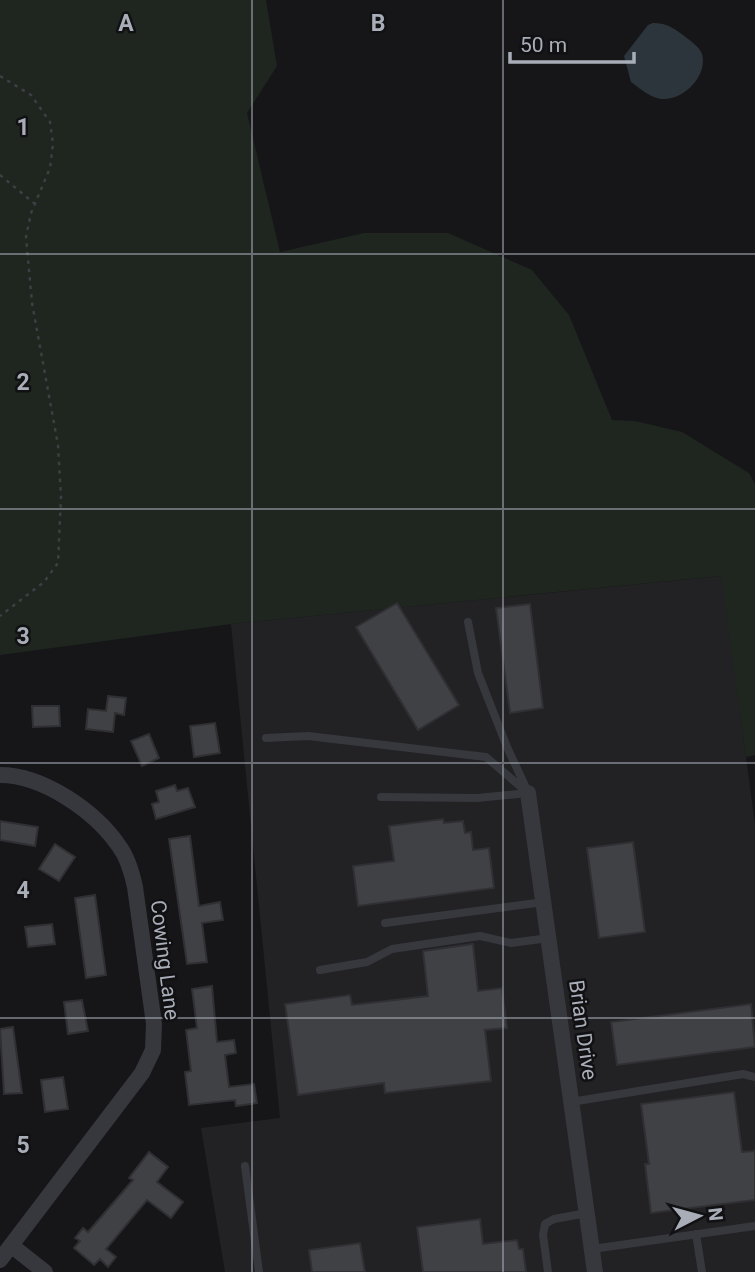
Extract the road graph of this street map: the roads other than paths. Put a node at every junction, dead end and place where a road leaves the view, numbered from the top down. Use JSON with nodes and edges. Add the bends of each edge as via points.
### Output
{"nodes":[{"id":1,"x":468,"y":622,"type":"dead end"},
{"id":2,"x":266,"y":738,"type":"dead end"},
{"id":3,"x":0,"y":775,"type":"edge"},
{"id":4,"x":528,"y":793,"type":"junction"},
{"id":5,"x":381,"y":797,"type":"dead end"},
{"id":6,"x":544,"y":902,"type":"junction"},
{"id":7,"x":385,"y":922,"type":"dead end"},
{"id":8,"x":549,"y":938,"type":"junction"},
{"id":9,"x":320,"y":970,"type":"dead end"},
{"id":10,"x":755,"y":1077,"type":"edge"},
{"id":11,"x":571,"y":1102,"type":"junction"},
{"id":12,"x":245,"y":1166,"type":"dead end"},
{"id":13,"x":587,"y":1213,"type":"junction"},
{"id":14,"x":755,"y":1226,"type":"edge"},
{"id":15,"x":696,"y":1234,"type":"junction"},
{"id":16,"x":12,"y":1246,"type":"junction"},
{"id":17,"x":592,"y":1249,"type":"junction"},
{"id":18,"x":0,"y":1260,"type":"edge"},
{"id":19,"x":45,"y":1272,"type":"edge"},
{"id":20,"x":259,"y":1272,"type":"edge"},
{"id":21,"x":548,"y":1272,"type":"edge"},
{"id":22,"x":595,"y":1272,"type":"edge"},
{"id":23,"x":702,"y":1272,"type":"edge"}],
"edges":[{"from":1,"to":4,"type":"lane","via":[[478,673]]},
{"from":2,"to":4,"type":"lane","via":[[308,736],[485,757]]},
{"from":3,"to":16,"type":"street","name":"Cowing Lane","via":[[24,777],[51,788],[95,821],[120,847],[135,887],[154,1024],[153,1050],[142,1073]]},
{"from":4,"to":5,"type":"lane","via":[[477,798]]},
{"from":4,"to":6,"type":"street","name":"Brian Drive"},
{"from":6,"to":7,"type":"lane"},
{"from":6,"to":8,"type":"street","name":"Brian Drive"},
{"from":8,"to":9,"type":"lane","via":[[512,943],[480,936],[392,949],[367,962]]},
{"from":8,"to":11,"type":"street","name":"Brian Drive"},
{"from":10,"to":11,"type":"lane","via":[[744,1074]]},
{"from":11,"to":13,"type":"street","name":"Brian Drive"},
{"from":12,"to":20,"type":"lane"},
{"from":13,"to":17,"type":"street","name":"Brian Drive"},
{"from":13,"to":21,"type":"lane","via":[[545,1224]]},
{"from":14,"to":15,"type":"lane"},
{"from":15,"to":17,"type":"lane"},
{"from":15,"to":23,"type":"lane"},
{"from":16,"to":18,"type":"street","name":"Cowing Lane"},
{"from":16,"to":19,"type":"street"},
{"from":17,"to":22,"type":"street","name":"Brian Drive"}]}
